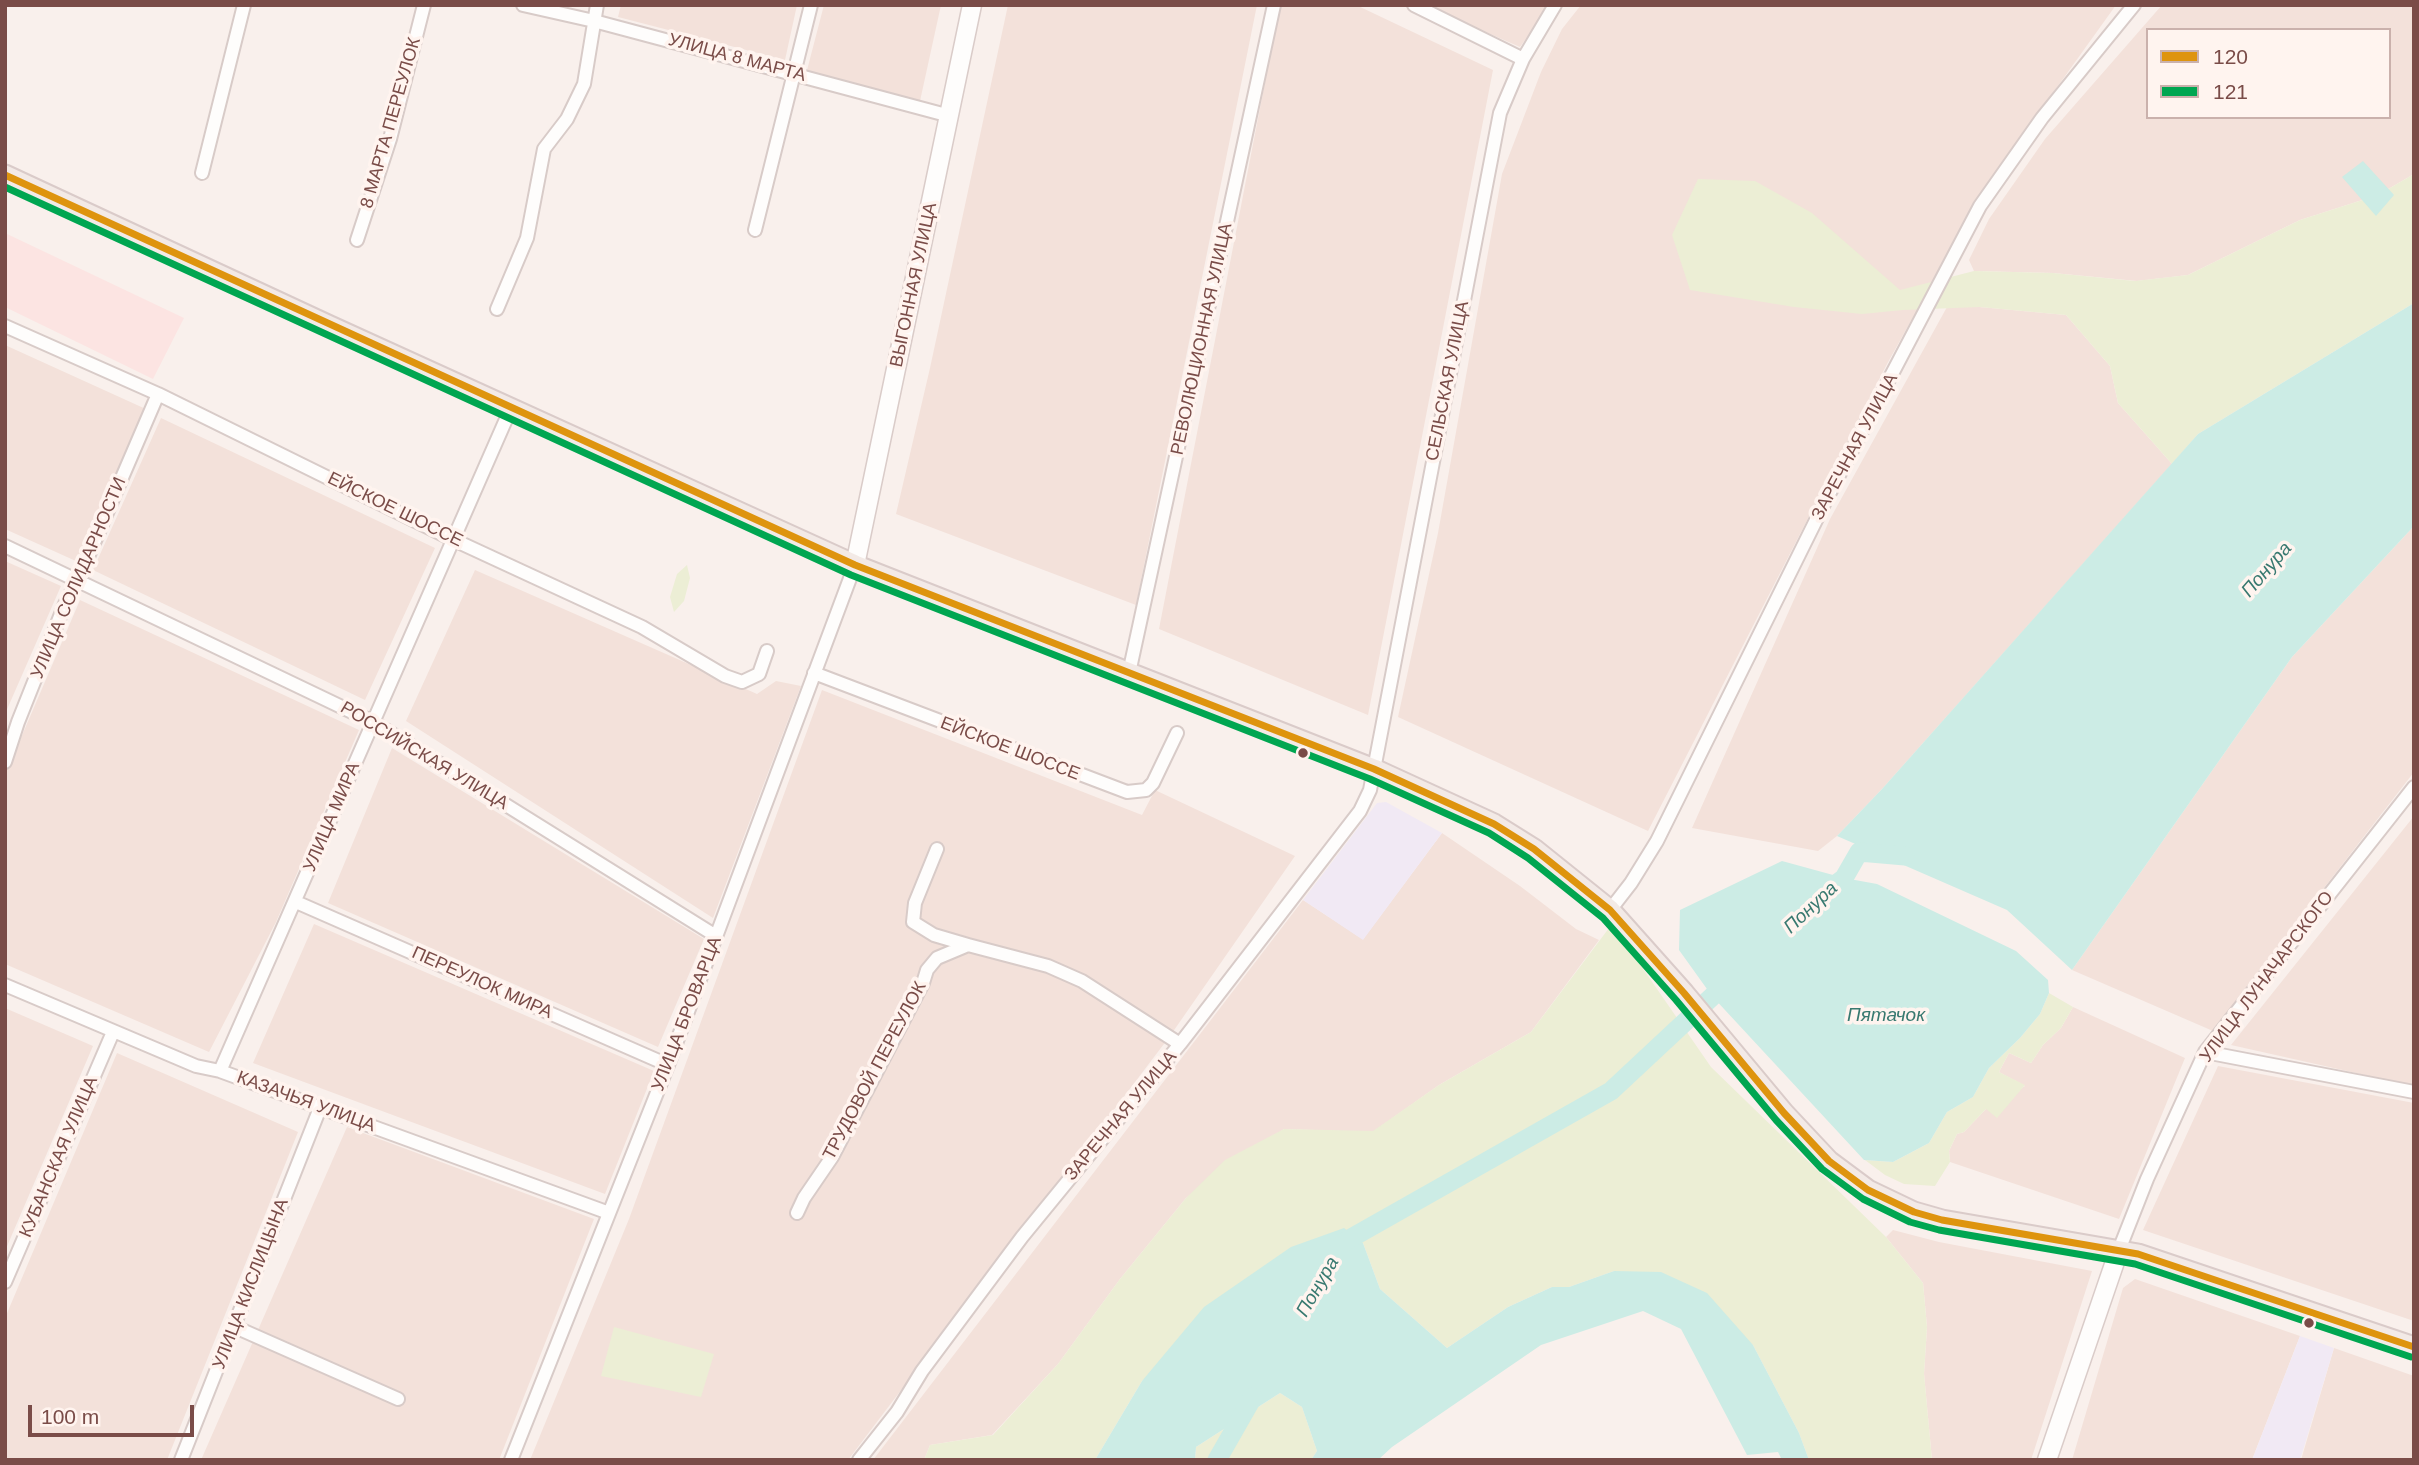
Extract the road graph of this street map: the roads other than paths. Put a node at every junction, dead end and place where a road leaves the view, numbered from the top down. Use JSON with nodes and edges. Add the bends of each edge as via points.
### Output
{"nodes":[{"id":1,"x":244,"y":5,"type":"edge"},
{"id":2,"x":424,"y":5,"type":"edge"},
{"id":3,"x":523,"y":5,"type":"edge"},
{"id":4,"x":597,"y":5,"type":"edge"},
{"id":5,"x":811,"y":5,"type":"edge"},
{"id":6,"x":972,"y":5,"type":"edge"},
{"id":7,"x":1274,"y":5,"type":"edge"},
{"id":8,"x":1414,"y":5,"type":"edge"},
{"id":9,"x":1555,"y":5,"type":"edge"},
{"id":10,"x":2134,"y":5,"type":"edge"},
{"id":11,"x":594,"y":21,"type":"junction"},
{"id":12,"x":1523,"y":59,"type":"junction"},
{"id":13,"x":794,"y":74,"type":"junction"},
{"id":14,"x":950,"y":116,"type":"junction"},
{"id":15,"x":202,"y":173,"type":"dead end"},
{"id":16,"x":5,"y":175,"type":"edge"},
{"id":17,"x":755,"y":230,"type":"dead end"},
{"id":18,"x":357,"y":240,"type":"dead end"},
{"id":19,"x":497,"y":309,"type":"dead end"},
{"id":20,"x":5,"y":326,"type":"edge"},
{"id":21,"x":158,"y":394,"type":"junction"},
{"id":22,"x":511,"y":408,"type":"junction"},
{"id":23,"x":454,"y":540,"type":"junction"},
{"id":24,"x":5,"y":546,"type":"edge"},
{"id":25,"x":855,"y":565,"type":"junction"},
{"id":26,"x":78,"y":580,"type":"junction"},
{"id":27,"x":767,"y":651,"type":"dead end"},
{"id":28,"x":814,"y":673,"type":"junction"},
{"id":29,"x":1129,"y":673,"type":"junction"},
{"id":30,"x":373,"y":722,"type":"junction"},
{"id":31,"x":1177,"y":733,"type":"dead end"},
{"id":32,"x":5,"y":762,"type":"edge"},
{"id":33,"x":1374,"y":769,"type":"junction"},
{"id":34,"x":2414,"y":788,"type":"edge"},
{"id":35,"x":937,"y":849,"type":"dead end"},
{"id":36,"x":296,"y":902,"type":"junction"},
{"id":37,"x":1610,"y":910,"type":"junction"},
{"id":38,"x":716,"y":936,"type":"junction"},
{"id":39,"x":968,"y":945,"type":"junction"},
{"id":40,"x":5,"y":985,"type":"edge"},
{"id":41,"x":113,"y":1032,"type":"junction"},
{"id":42,"x":1180,"y":1044,"type":"junction"},
{"id":43,"x":2205,"y":1052,"type":"junction"},
{"id":44,"x":668,"y":1065,"type":"junction"},
{"id":45,"x":220,"y":1071,"type":"junction"},
{"id":46,"x":2414,"y":1092,"type":"edge"},
{"id":47,"x":320,"y":1108,"type":"junction"},
{"id":48,"x":609,"y":1213,"type":"junction"},
{"id":49,"x":797,"y":1213,"type":"dead end"},
{"id":50,"x":2119,"y":1250,"type":"junction"},
{"id":51,"x":5,"y":1282,"type":"edge"},
{"id":52,"x":235,"y":1327,"type":"junction"},
{"id":53,"x":2414,"y":1347,"type":"edge"},
{"id":54,"x":398,"y":1399,"type":"dead end"},
{"id":55,"x":181,"y":1460,"type":"edge"},
{"id":56,"x":511,"y":1460,"type":"edge"},
{"id":57,"x":859,"y":1460,"type":"edge"},
{"id":58,"x":2047,"y":1460,"type":"edge"}],
"edges":[{"from":1,"to":15,"type":"street"},
{"from":2,"to":18,"type":"street","name":"8 МАРТА ПЕРЕУЛОК","via":[[390,139]]},
{"from":3,"to":11,"type":"street","name":"УЛИЦА 8 МАРТА"},
{"from":4,"to":11,"type":"street"},
{"from":5,"to":13,"type":"street"},
{"from":6,"to":14,"type":"street","name":"ВЫГОННАЯ УЛИЦА"},
{"from":7,"to":29,"type":"street","name":"РЕВОЛЮЦИОННАЯ УЛИЦА"},
{"from":8,"to":12,"type":"street"},
{"from":9,"to":12,"type":"street","name":"СЕЛЬСКАЯ УЛИЦА"},
{"from":10,"to":37,"type":"street","name":"ЗАРЕЧНАЯ УЛИЦА","via":[[2042,118],[1980,206],[1828,496],[1657,841]]},
{"from":11,"to":13,"type":"street","name":"УЛИЦА 8 МАРТА"},
{"from":11,"to":19,"type":"street","via":[[584,83],[567,119],[544,149],[527,238]]},
{"from":12,"to":33,"type":"street","name":"СЕЛЬСКАЯ УЛИЦА","via":[[1500,113],[1489,164]]},
{"from":13,"to":14,"type":"street","name":"УЛИЦА 8 МАРТА"},
{"from":13,"to":17,"type":"street"},
{"from":14,"to":25,"type":"street","name":"ВЫГОННАЯ УЛИЦА"},
{"from":16,"to":22,"type":"main road"},
{"from":20,"to":21,"type":"street","name":"ЕЙСКОЕ ШОССЕ"},
{"from":21,"to":23,"type":"street","name":"ЕЙСКОЕ ШОССЕ"},
{"from":21,"to":26,"type":"street","name":"УЛИЦА СОЛИДАРНОСТИ"},
{"from":22,"to":23,"type":"street","name":"УЛИЦА МИРА"},
{"from":22,"to":25,"type":"main road"},
{"from":23,"to":27,"type":"street","name":"ЕЙСКОЕ ШОССЕ","via":[[642,626],[725,676],[742,682],[759,674]]},
{"from":23,"to":30,"type":"street","name":"УЛИЦА МИРА"},
{"from":24,"to":26,"type":"street","name":"РОССИЙСКАЯ УЛИЦА"},
{"from":25,"to":28,"type":"street","name":"УЛИЦА БРОВАРЦА"},
{"from":25,"to":29,"type":"main road"},
{"from":26,"to":30,"type":"street","name":"РОССИЙСКАЯ УЛИЦА"},
{"from":26,"to":32,"type":"street","name":"УЛИЦА СОЛИДАРНОСТИ"},
{"from":28,"to":31,"type":"street","name":"ЕЙСКОЕ ШОССЕ","via":[[1127,792],[1146,790],[1153,783]]},
{"from":28,"to":38,"type":"street","name":"УЛИЦА БРОВАРЦА"},
{"from":29,"to":33,"type":"main road"},
{"from":30,"to":36,"type":"street","name":"УЛИЦА МИРА"},
{"from":30,"to":38,"type":"street","name":"РОССИЙСКАЯ УЛИЦА"},
{"from":33,"to":37,"type":"main road","via":[[1494,824],[1534,849]]},
{"from":33,"to":42,"type":"street","name":"ЗАРЕЧНАЯ УЛИЦА","via":[[1360,811]]},
{"from":34,"to":43,"type":"street","name":"УЛИЦА ЛУНАЧАРСКОГО"},
{"from":35,"to":39,"type":"street","via":[[915,903],[913,922],[934,935]]},
{"from":36,"to":44,"type":"street","name":"ПЕРЕУЛОК МИРА"},
{"from":36,"to":45,"type":"street","name":"УЛИЦА МИРА"},
{"from":37,"to":50,"type":"main road","via":[[1784,1113],[1829,1161],[1868,1190],[1914,1212],[1986,1229]]},
{"from":38,"to":44,"type":"street","name":"УЛИЦА БРОВАРЦА"},
{"from":39,"to":42,"type":"street","via":[[1048,966],[1082,981]]},
{"from":39,"to":49,"type":"street","name":"ТРУДОВОЙ ПЕРЕУЛОК","via":[[937,958],[927,970],[832,1157]]},
{"from":40,"to":41,"type":"street","name":"КАЗАЧЬЯ УЛИЦА"},
{"from":41,"to":45,"type":"street","name":"КАЗАЧЬЯ УЛИЦА","via":[[196,1066]]},
{"from":41,"to":51,"type":"street","name":"КУБАНСКАЯ УЛИЦА"},
{"from":42,"to":57,"type":"street","name":"ЗАРЕЧНАЯ УЛИЦА","via":[[1022,1237]]},
{"from":43,"to":46,"type":"street"},
{"from":43,"to":50,"type":"street","name":"УЛИЦА ЛУНАЧАРСКОГО"},
{"from":44,"to":48,"type":"street","name":"УЛИЦА БРОВАРЦА"},
{"from":45,"to":47,"type":"street","name":"КАЗАЧЬЯ УЛИЦА"},
{"from":47,"to":48,"type":"street","name":"КАЗАЧЬЯ УЛИЦА"},
{"from":47,"to":52,"type":"street","name":"УЛИЦА КИСЛИЦЫНА"},
{"from":48,"to":56,"type":"street","name":"УЛИЦА БРОВАРЦА"},
{"from":50,"to":53,"type":"main road"},
{"from":50,"to":58,"type":"street","name":"УЛИЦА ЛУНАЧАРСКОГО"},
{"from":52,"to":54,"type":"street"},
{"from":52,"to":55,"type":"street","name":"УЛИЦА КИСЛИЦЫНА"}]}
